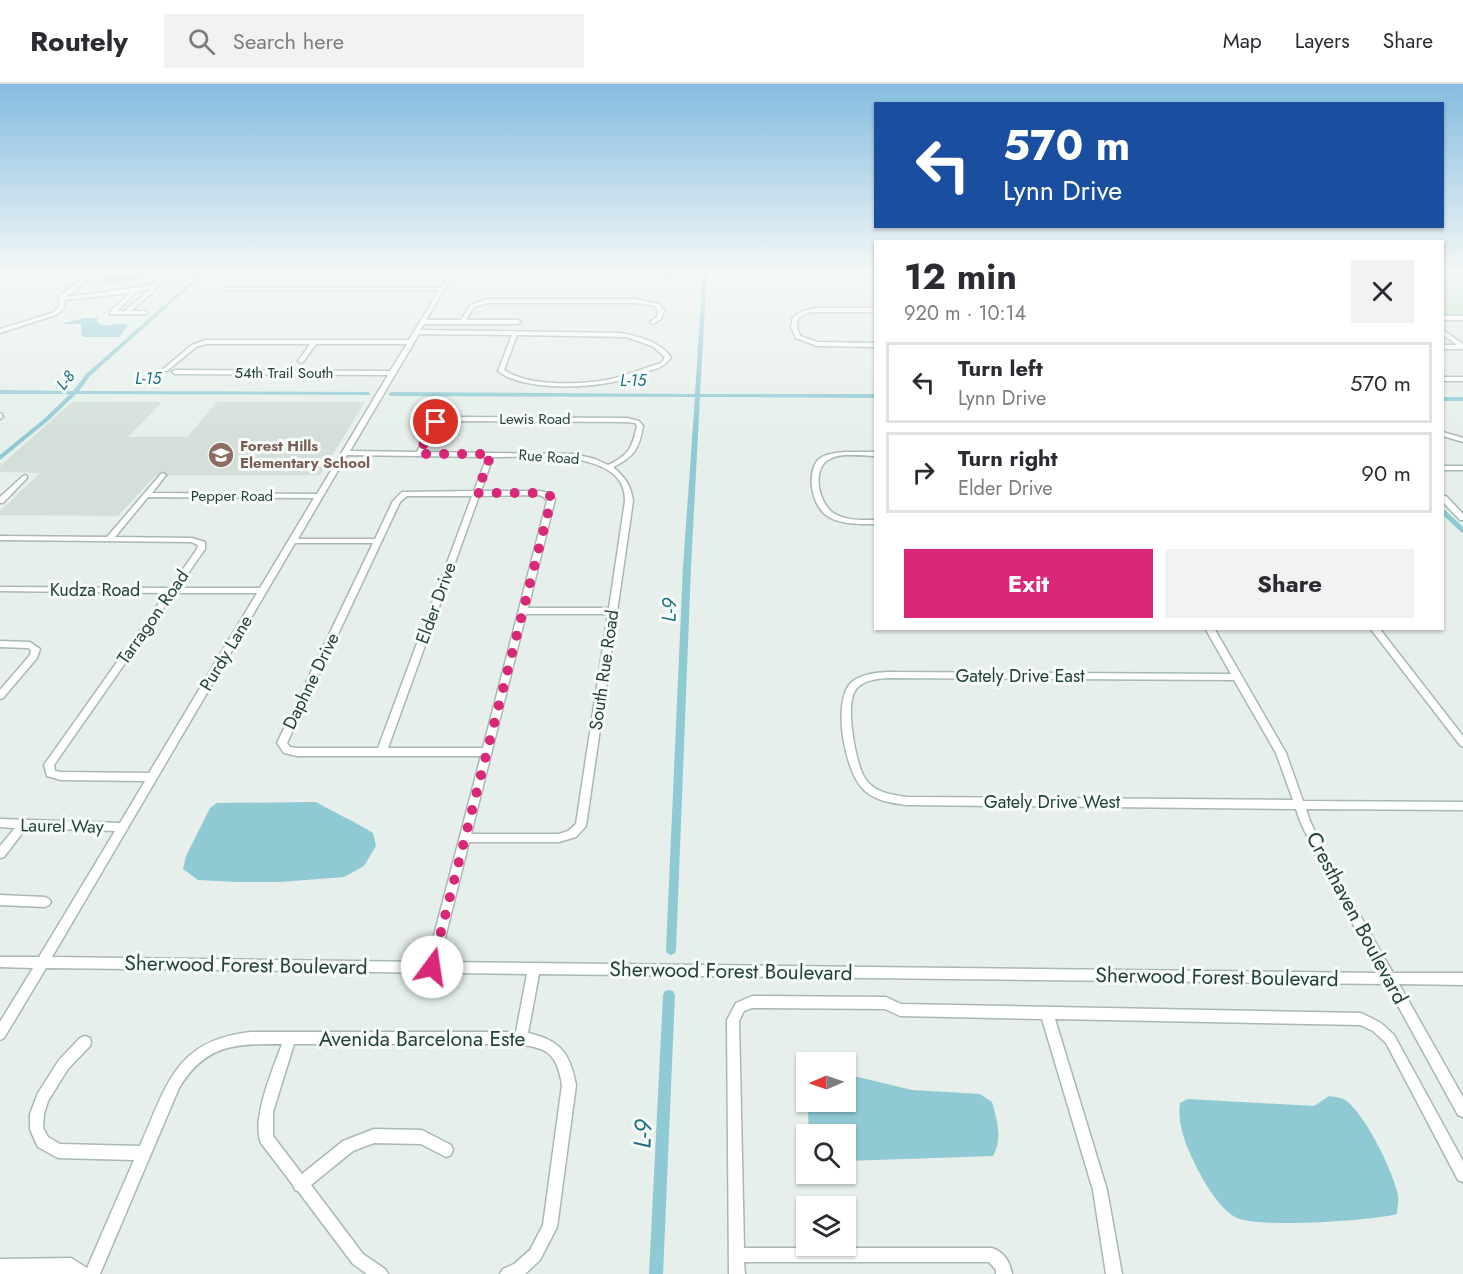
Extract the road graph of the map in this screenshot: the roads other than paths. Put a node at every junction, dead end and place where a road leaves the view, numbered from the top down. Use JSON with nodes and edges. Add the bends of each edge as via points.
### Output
{"nodes":[{"id":1,"x":419,"y":327,"type":"edge"},
{"id":2,"x":794,"y":327,"type":"edge"},
{"id":3,"x":416,"y":332,"type":"junction"},
{"id":4,"x":1444,"y":333,"type":"edge"},
{"id":5,"x":514,"y":334,"type":"junction"},
{"id":6,"x":314,"y":342,"type":"junction"},
{"id":7,"x":410,"y":342,"type":"junction"},
{"id":8,"x":874,"y":345,"type":"edge"},
{"id":9,"x":1444,"y":347,"type":"edge"},
{"id":10,"x":1463,"y":347,"type":"edge"},
{"id":11,"x":301,"y":361,"type":"dead end"},
{"id":12,"x":165,"y":370,"type":"dead end"},
{"id":13,"x":175,"y":372,"type":"dead end"},
{"id":14,"x":392,"y":373,"type":"junction"},
{"id":15,"x":1444,"y":379,"type":"edge"},
{"id":16,"x":1463,"y":379,"type":"edge"},
{"id":17,"x":1444,"y":434,"type":"edge"},
{"id":18,"x":1463,"y":440,"type":"edge"},
{"id":19,"x":344,"y":453,"type":"junction"},
{"id":20,"x":419,"y":454,"type":"junction"},
{"id":21,"x":491,"y":454,"type":"junction"},
{"id":22,"x":874,"y":454,"type":"edge"},
{"id":23,"x":608,"y":468,"type":"junction"},
{"id":24,"x":1444,"y":468,"type":"edge"},
{"id":25,"x":1463,"y":468,"type":"edge"},
{"id":26,"x":163,"y":475,"type":"dead end"},
{"id":27,"x":25,"y":477,"type":"dead end"},
{"id":28,"x":477,"y":493,"type":"junction"},
{"id":29,"x":146,"y":495,"type":"junction"},
{"id":30,"x":319,"y":496,"type":"junction"},
{"id":31,"x":1444,"y":499,"type":"edge"},
{"id":32,"x":0,"y":501,"type":"edge"},
{"id":33,"x":1463,"y":518,"type":"edge"},
{"id":34,"x":874,"y":522,"type":"edge"},
{"id":35,"x":0,"y":538,"type":"edge"},
{"id":36,"x":109,"y":539,"type":"junction"},
{"id":37,"x":293,"y":541,"type":"junction"},
{"id":38,"x":378,"y":541,"type":"junction"},
{"id":39,"x":0,"y":589,"type":"edge"},
{"id":40,"x":172,"y":590,"type":"junction"},
{"id":41,"x":263,"y":591,"type":"junction"},
{"id":42,"x":613,"y":610,"type":"junction"},
{"id":43,"x":523,"y":611,"type":"junction"},
{"id":44,"x":1210,"y":630,"type":"edge"},
{"id":45,"x":1376,"y":630,"type":"edge"},
{"id":46,"x":0,"y":644,"type":"edge"},
{"id":47,"x":1237,"y":677,"type":"junction"},
{"id":48,"x":0,"y":696,"type":"edge"},
{"id":49,"x":849,"y":732,"type":"joint"},
{"id":50,"x":1463,"y":743,"type":"edge"},
{"id":51,"x":382,"y":752,"type":"junction"},
{"id":52,"x":487,"y":752,"type":"junction"},
{"id":53,"x":153,"y":777,"type":"junction"},
{"id":54,"x":1300,"y":804,"type":"junction"},
{"id":55,"x":1463,"y":806,"type":"edge"},
{"id":56,"x":0,"y":823,"type":"edge"},
{"id":57,"x":22,"y":826,"type":"junction"},
{"id":58,"x":123,"y":827,"type":"junction"},
{"id":59,"x":465,"y":838,"type":"junction"},
{"id":60,"x":0,"y":854,"type":"edge"},
{"id":61,"x":0,"y":900,"type":"edge"},
{"id":62,"x":45,"y":902,"type":"dead end"},
{"id":63,"x":0,"y":962,"type":"edge"},
{"id":64,"x":43,"y":963,"type":"junction"},
{"id":65,"x":432,"y":967,"type":"junction"},
{"id":66,"x":534,"y":969,"type":"junction"},
{"id":67,"x":1389,"y":979,"type":"junction"},
{"id":68,"x":1463,"y":979,"type":"edge"},
{"id":69,"x":1047,"y":1013,"type":"junction"},
{"id":70,"x":0,"y":1034,"type":"edge"},
{"id":71,"x":521,"y":1037,"type":"junction"},
{"id":72,"x":290,"y":1038,"type":"junction"},
{"id":73,"x":85,"y":1042,"type":"dead end"},
{"id":74,"x":1463,"y":1110,"type":"edge"},
{"id":75,"x":447,"y":1150,"type":"dead end"},
{"id":76,"x":144,"y":1153,"type":"junction"},
{"id":77,"x":1463,"y":1175,"type":"edge"},
{"id":78,"x":300,"y":1185,"type":"junction"},
{"id":79,"x":736,"y":1255,"type":"junction"},
{"id":80,"x":0,"y":1267,"type":"edge"},
{"id":81,"x":82,"y":1274,"type":"edge"},
{"id":82,"x":92,"y":1274,"type":"edge"},
{"id":83,"x":380,"y":1274,"type":"edge"},
{"id":84,"x":508,"y":1274,"type":"edge"},
{"id":85,"x":737,"y":1274,"type":"edge"},
{"id":86,"x":1004,"y":1274,"type":"edge"},
{"id":87,"x":1114,"y":1274,"type":"edge"}],
"edges":[{"from":1,"to":3,"type":"street","name":"Purdy Lane"},
{"from":2,"to":8,"type":"street","via":[[798,338],[811,343]]},
{"from":3,"to":5,"type":"street"},
{"from":3,"to":7,"type":"street","name":"Purdy Lane"},
{"from":4,"to":10,"type":"street"},
{"from":5,"to":5,"type":"street","via":[[628,336],[664,351],[668,357],[663,364],[610,381],[525,382],[501,371]]},
{"from":6,"to":7,"type":"street"},
{"from":6,"to":11,"type":"street"},
{"from":6,"to":12,"type":"street","via":[[199,344]]},
{"from":7,"to":14,"type":"street","name":"Purdy Lane"},
{"from":9,"to":10,"type":"street"},
{"from":13,"to":14,"type":"street","name":"54th Trail South"},
{"from":14,"to":19,"type":"street","name":"Purdy Lane"},
{"from":15,"to":16,"type":"street"},
{"from":17,"to":18,"type":"street"},
{"from":19,"to":20,"type":"street","name":"Rue Road"},
{"from":19,"to":30,"type":"street","name":"Purdy Lane"},
{"from":20,"to":21,"type":"street","name":"Rue Road"},
{"from":20,"to":23,"type":"street","name":"Lewis Road","via":[[432,426],[448,419],[635,421],[640,426],[634,450]]},
{"from":21,"to":23,"type":"street","name":"Rue Road","via":[[563,455]]},
{"from":21,"to":28,"type":"street","name":"Elder Drive"},
{"from":22,"to":34,"type":"street","via":[[839,454],[822,460],[815,469],[820,506],[830,515]]},
{"from":23,"to":42,"type":"street","name":"South Rue Road","via":[[624,481],[629,496]]},
{"from":24,"to":25,"type":"street"},
{"from":26,"to":29,"type":"street"},
{"from":27,"to":32,"type":"street"},
{"from":28,"to":38,"type":"street","name":"Daphne Drive","via":[[414,492],[401,496]]},
{"from":28,"to":43,"type":"street","via":[[547,495],[551,501]]},
{"from":28,"to":51,"type":"street","name":"Elder Drive"},
{"from":29,"to":30,"type":"street","name":"Pepper Road"},
{"from":29,"to":36,"type":"street"},
{"from":30,"to":37,"type":"street","name":"Purdy Lane"},
{"from":31,"to":33,"type":"street"},
{"from":35,"to":36,"type":"street","name":"Tarragon Road"},
{"from":36,"to":40,"type":"street","name":"Tarragon Road","via":[[200,542],[201,549]]},
{"from":37,"to":38,"type":"street"},
{"from":37,"to":41,"type":"street","name":"Purdy Lane"},
{"from":38,"to":51,"type":"street","name":"Daphne Drive","via":[[282,743],[287,750],[297,752]]},
{"from":39,"to":40,"type":"street","name":"Kudza Road"},
{"from":40,"to":41,"type":"street","name":"Kudza Road"},
{"from":40,"to":53,"type":"street","name":"Tarragon Road","via":[[49,765],[51,773],[61,776]]},
{"from":41,"to":53,"type":"street","name":"Purdy Lane"},
{"from":42,"to":43,"type":"street"},
{"from":42,"to":59,"type":"street","name":"South Rue Road","via":[[581,825],[572,834],[559,838]]},
{"from":43,"to":52,"type":"street"},
{"from":44,"to":47,"type":"street","name":"Cresthaven Boulevard"},
{"from":45,"to":50,"type":"street"},
{"from":46,"to":48,"type":"street","via":[[36,649]]},
{"from":47,"to":49,"type":"street","name":"Gately Drive East","via":[[876,676],[857,683],[846,696]]},
{"from":47,"to":54,"type":"street","name":"Cresthaven Boulevard","via":[[1281,753]]},
{"from":49,"to":54,"type":"street","name":"Gately Drive West","via":[[852,763],[861,781],[876,793],[901,801]]},
{"from":51,"to":52,"type":"street","name":"Daphne Drive"},
{"from":52,"to":59,"type":"street"},
{"from":53,"to":58,"type":"street","name":"Purdy Lane"},
{"from":54,"to":55,"type":"street","name":"Gately Drive West"},
{"from":54,"to":67,"type":"street","name":"Cresthaven Boulevard","via":[[1322,858]]},
{"from":56,"to":57,"type":"street","name":"Laurel Way"},
{"from":57,"to":58,"type":"street","name":"Laurel Way"},
{"from":57,"to":60,"type":"street"},
{"from":58,"to":64,"type":"street","name":"Purdy Lane"},
{"from":59,"to":65,"type":"street"},
{"from":61,"to":62,"type":"street"},
{"from":63,"to":64,"type":"street","name":"Sherwood Forest Boulevard"},
{"from":64,"to":65,"type":"street","name":"Sherwood Forest Boulevard"},
{"from":64,"to":70,"type":"street","name":"Purdy Lane"},
{"from":65,"to":66,"type":"street","name":"Sherwood Forest Boulevard"},
{"from":66,"to":67,"type":"street","name":"Sherwood Forest Boulevard"},
{"from":66,"to":71,"type":"street"},
{"from":67,"to":68,"type":"street","name":"Sherwood Forest Boulevard"},
{"from":67,"to":74,"type":"street","name":"Cresthaven Boulevard"},
{"from":69,"to":77,"type":"street","via":[[1361,1019],[1390,1039]]},
{"from":69,"to":79,"type":"street","via":[[900,1010],[886,1003],[752,1002],[740,1006],[733,1020]]},
{"from":69,"to":87,"type":"street","via":[[1100,1190]]},
{"from":71,"to":72,"type":"street","name":"Avenida Barcelona Este"},
{"from":71,"to":84,"type":"street","name":"Avenida Barcelona Este","via":[[538,1041],[558,1055],[567,1068],[569,1085],[550,1227],[535,1255]]},
{"from":72,"to":76,"type":"street","name":"Avenida Barcelona Este","via":[[234,1039],[200,1053],[174,1083]]},
{"from":72,"to":78,"type":"street","via":[[266,1112],[265,1130],[270,1146]]},
{"from":73,"to":76,"type":"street","via":[[46,1088],[38,1113],[39,1134],[46,1145],[58,1151]]},
{"from":75,"to":78,"type":"street","via":[[422,1137],[374,1136],[348,1146]]},
{"from":76,"to":82,"type":"street","name":"Avenida Barcelona Este"},
{"from":78,"to":83,"type":"street","via":[[358,1258]]},
{"from":79,"to":85,"type":"street"},
{"from":79,"to":86,"type":"street","via":[[992,1255],[1003,1266]]},
{"from":80,"to":81,"type":"street","via":[[70,1266]]}]}
